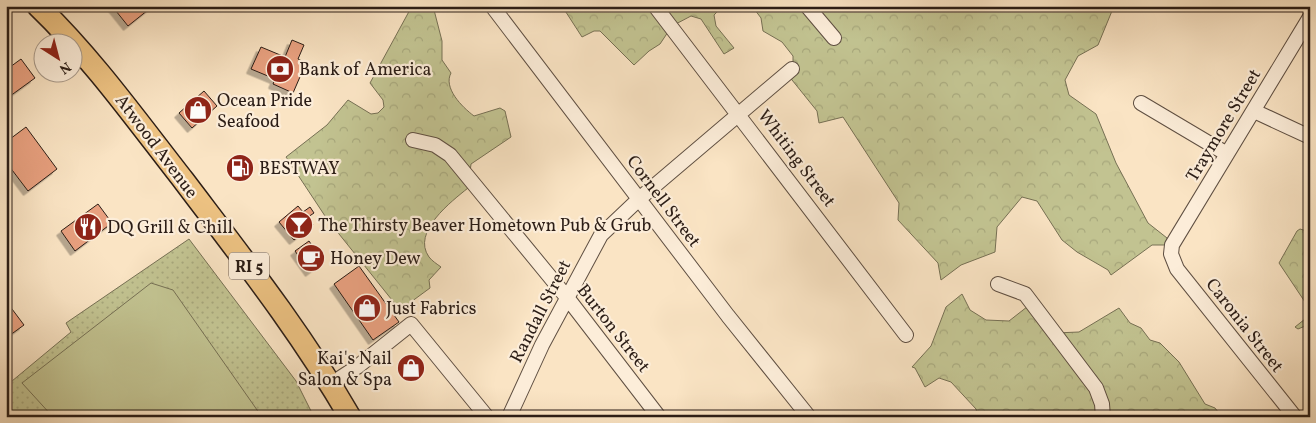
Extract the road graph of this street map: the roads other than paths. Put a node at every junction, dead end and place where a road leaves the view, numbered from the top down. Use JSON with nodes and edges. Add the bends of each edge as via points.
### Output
{"nodes":[{"id":1,"x":38,"y":6,"type":"edge"},
{"id":2,"x":492,"y":6,"type":"edge"},
{"id":3,"x":655,"y":6,"type":"edge"},
{"id":4,"x":807,"y":6,"type":"edge"},
{"id":5,"x":1310,"y":17,"type":"edge"},
{"id":6,"x":834,"y":38,"type":"dead end"},
{"id":7,"x":792,"y":69,"type":"dead end"},
{"id":8,"x":1141,"y":103,"type":"dead end"},
{"id":9,"x":1254,"y":111,"type":"junction"},
{"id":10,"x":739,"y":113,"type":"junction"},
{"id":11,"x":1310,"y":137,"type":"edge"},
{"id":12,"x":413,"y":140,"type":"dead end"},
{"id":13,"x":1227,"y":154,"type":"junction"},
{"id":14,"x":639,"y":199,"type":"junction"},
{"id":15,"x":1171,"y":254,"type":"joint"},
{"id":16,"x":998,"y":284,"type":"dead end"},
{"id":17,"x":567,"y":298,"type":"junction"},
{"id":18,"x":906,"y":335,"type":"dead end"},
{"id":19,"x":330,"y":384,"type":"junction"},
{"id":20,"x":350,"y":417,"type":"edge"},
{"id":21,"x":487,"y":417,"type":"edge"},
{"id":22,"x":509,"y":417,"type":"edge"},
{"id":23,"x":659,"y":417,"type":"edge"},
{"id":24,"x":809,"y":417,"type":"edge"},
{"id":25,"x":1103,"y":417,"type":"edge"},
{"id":26,"x":1295,"y":417,"type":"edge"}],
"edges":[{"from":1,"to":19,"type":"main road","name":"Atwood Avenue","number":"RI 5","via":[[108,82],[289,318]]},
{"from":2,"to":14,"type":"street","name":"Cornell Street"},
{"from":3,"to":10,"type":"street","name":"Whiting Street"},
{"from":4,"to":6,"type":"street"},
{"from":5,"to":9,"type":"street","name":"Traymore Street"},
{"from":7,"to":10,"type":"street","name":"Randall Street"},
{"from":8,"to":13,"type":"street"},
{"from":9,"to":11,"type":"street"},
{"from":9,"to":13,"type":"street","name":"Traymore Street"},
{"from":10,"to":14,"type":"street","name":"Randall Street"},
{"from":10,"to":18,"type":"street","name":"Whiting Street"},
{"from":12,"to":17,"type":"street","name":"Burton Street","via":[[435,145],[450,156]]},
{"from":13,"to":15,"type":"street","name":"Traymore Street","via":[[1172,245]]},
{"from":14,"to":17,"type":"street","name":"Randall Street","via":[[601,235]]},
{"from":14,"to":24,"type":"street","name":"Cornell Street"},
{"from":15,"to":26,"type":"street","name":"Caronia Street","via":[[1177,269]]},
{"from":16,"to":25,"type":"street","via":[[1025,294],[1096,388]]},
{"from":17,"to":22,"type":"street","name":"Randall Street"},
{"from":17,"to":23,"type":"street","name":"Burton Street"},
{"from":19,"to":20,"type":"main road","name":"Atwood Avenue","number":"RI 5"},
{"from":19,"to":21,"type":"street","via":[[411,324]]}]}
